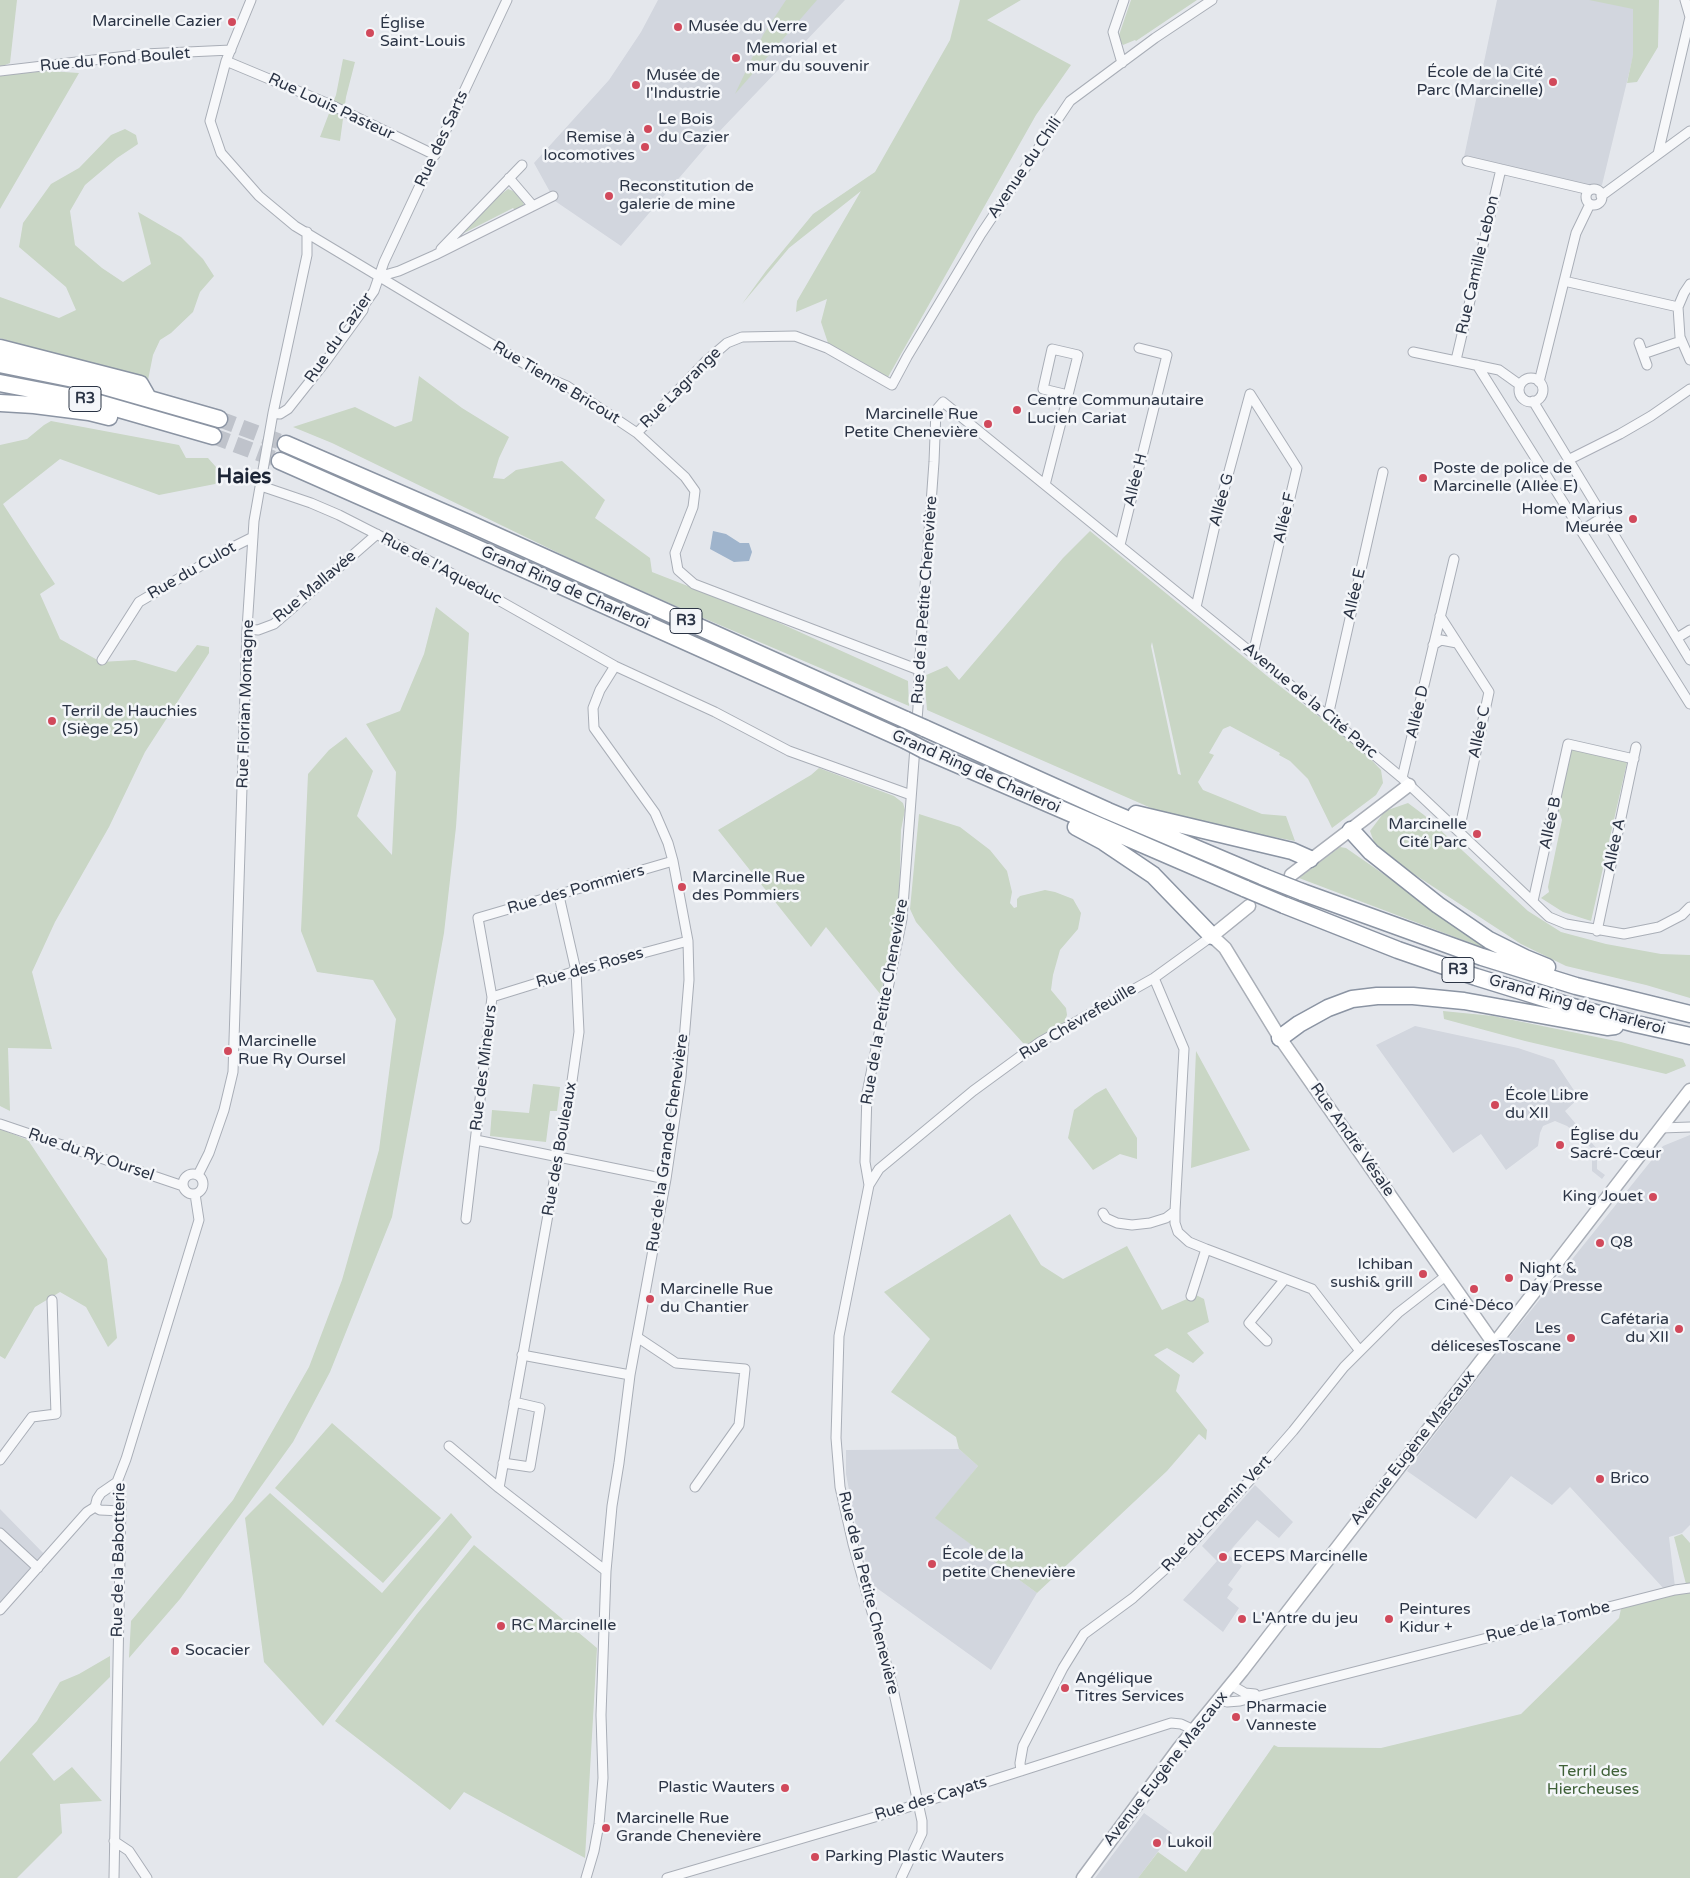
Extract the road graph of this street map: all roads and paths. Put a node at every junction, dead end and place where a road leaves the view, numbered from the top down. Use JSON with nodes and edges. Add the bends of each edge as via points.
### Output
{"nodes":[{"id":1,"x":251,"y":0,"type":"edge"},
{"id":2,"x":507,"y":0,"type":"edge"},
{"id":3,"x":1124,"y":0,"type":"edge"},
{"id":4,"x":1212,"y":0,"type":"edge"},
{"id":5,"x":1686,"y":1,"type":"edge"},
{"id":6,"x":1690,"y":17,"type":"edge"},
{"id":7,"x":231,"y":50,"type":"junction"},
{"id":8,"x":226,"y":60,"type":"junction"},
{"id":9,"x":1122,"y":63,"type":"junction"},
{"id":10,"x":0,"y":71,"type":"edge"},
{"id":11,"x":1690,"y":131,"type":"edge"},
{"id":12,"x":1658,"y":154,"type":"junction"},
{"id":13,"x":435,"y":155,"type":"junction"},
{"id":14,"x":1467,"y":161,"type":"dead end"},
{"id":15,"x":522,"y":165,"type":"dead end"},
{"id":16,"x":1501,"y":170,"type":"junction"},
{"id":17,"x":509,"y":178,"type":"junction"},
{"id":18,"x":1590,"y":190,"type":"junction"},
{"id":19,"x":553,"y":196,"type":"dead end"},
{"id":20,"x":1601,"y":196,"type":"junction"},
{"id":21,"x":1590,"y":204,"type":"junction"},
{"id":22,"x":533,"y":206,"type":"junction"},
{"id":23,"x":307,"y":232,"type":"junction"},
{"id":24,"x":435,"y":255,"type":"junction"},
{"id":25,"x":378,"y":277,"type":"junction"},
{"id":26,"x":1564,"y":281,"type":"junction"},
{"id":27,"x":1690,"y":284,"type":"edge"},
{"id":28,"x":1678,"y":307,"type":"junction"},
{"id":29,"x":1681,"y":341,"type":"junction"},
{"id":30,"x":1639,"y":343,"type":"dead end"},
{"id":31,"x":0,"y":348,"type":"edge"},
{"id":32,"x":1139,"y":348,"type":"dead end"},
{"id":33,"x":1413,"y":352,"type":"dead end"},
{"id":34,"x":1643,"y":354,"type":"junction"},
{"id":35,"x":1456,"y":360,"type":"junction"},
{"id":36,"x":1690,"y":360,"type":"edge"},
{"id":37,"x":0,"y":364,"type":"edge"},
{"id":38,"x":1477,"y":365,"type":"junction"},
{"id":39,"x":1647,"y":365,"type":"dead end"},
{"id":40,"x":1539,"y":382,"type":"junction"},
{"id":41,"x":0,"y":383,"type":"edge"},
{"id":42,"x":1520,"y":385,"type":"junction"},
{"id":43,"x":892,"y":386,"type":"joint"},
{"id":44,"x":1690,"y":389,"type":"edge"},
{"id":45,"x":1250,"y":394,"type":"joint"},
{"id":46,"x":1068,"y":395,"type":"junction"},
{"id":47,"x":148,"y":398,"type":"junction"},
{"id":48,"x":1533,"y":401,"type":"junction"},
{"id":49,"x":943,"y":402,"type":"joint"},
{"id":50,"x":0,"y":403,"type":"edge"},
{"id":51,"x":273,"y":413,"type":"junction"},
{"id":52,"x":219,"y":419,"type":"tunnel mouth"},
{"id":53,"x":168,"y":423,"type":"junction"},
{"id":54,"x":636,"y":433,"type":"junction"},
{"id":55,"x":213,"y":436,"type":"tunnel mouth"},
{"id":56,"x":286,"y":444,"type":"tunnel mouth"},
{"id":57,"x":1568,"y":460,"type":"junction"},
{"id":58,"x":280,"y":461,"type":"tunnel mouth"},
{"id":59,"x":1383,"y":472,"type":"dead end"},
{"id":60,"x":1045,"y":485,"type":"junction"},
{"id":61,"x":261,"y":486,"type":"junction"},
{"id":62,"x":1603,"y":517,"type":"junction"},
{"id":63,"x":1581,"y":531,"type":"junction"},
{"id":64,"x":377,"y":534,"type":"junction"},
{"id":65,"x":253,"y":537,"type":"junction"},
{"id":66,"x":1120,"y":545,"type":"junction"},
{"id":67,"x":1454,"y":559,"type":"dead end"},
{"id":68,"x":1196,"y":607,"type":"junction"},
{"id":69,"x":1440,"y":616,"type":"junction"},
{"id":70,"x":248,"y":629,"type":"junction"},
{"id":71,"x":1690,"y":630,"type":"edge"},
{"id":72,"x":1676,"y":638,"type":"junction"},
{"id":73,"x":1457,"y":643,"type":"junction"},
{"id":74,"x":1433,"y":645,"type":"junction"},
{"id":75,"x":1253,"y":654,"type":"junction"},
{"id":76,"x":102,"y":660,"type":"dead end"},
{"id":77,"x":1690,"y":660,"type":"edge"},
{"id":78,"x":615,"y":666,"type":"junction"},
{"id":79,"x":918,"y":670,"type":"junction"},
{"id":80,"x":1690,"y":704,"type":"edge"},
{"id":81,"x":1328,"y":716,"type":"junction"},
{"id":82,"x":1636,"y":748,"type":"dead end"},
{"id":83,"x":1634,"y":759,"type":"junction"},
{"id":84,"x":1405,"y":781,"type":"junction"},
{"id":85,"x":911,"y":795,"type":"junction"},
{"id":86,"x":1054,"y":807,"type":"junction"},
{"id":87,"x":1108,"y":811,"type":"junction"},
{"id":88,"x":1351,"y":830,"type":"junction"},
{"id":89,"x":1459,"y":831,"type":"junction"},
{"id":90,"x":1310,"y":859,"type":"junction"},
{"id":91,"x":673,"y":861,"type":"junction"},
{"id":92,"x":1291,"y":874,"type":"dead end"},
{"id":93,"x":559,"y":896,"type":"junction"},
{"id":94,"x":1533,"y":901,"type":"junction"},
{"id":95,"x":1249,"y":906,"type":"dead end"},
{"id":96,"x":1690,"y":907,"type":"edge"},
{"id":97,"x":478,"y":918,"type":"joint"},
{"id":98,"x":1597,"y":930,"type":"junction"},
{"id":99,"x":1212,"y":936,"type":"junction"},
{"id":100,"x":688,"y":941,"type":"junction"},
{"id":101,"x":576,"y":971,"type":"junction"},
{"id":102,"x":1154,"y":978,"type":"junction"},
{"id":103,"x":1576,"y":986,"type":"junction"},
{"id":104,"x":492,"y":997,"type":"junction"},
{"id":105,"x":1690,"y":1014,"type":"edge"},
{"id":106,"x":1636,"y":1024,"type":"junction"},
{"id":107,"x":1690,"y":1036,"type":"edge"},
{"id":108,"x":1280,"y":1038,"type":"junction"},
{"id":109,"x":1690,"y":1090,"type":"edge"},
{"id":110,"x":0,"y":1124,"type":"edge"},
{"id":111,"x":1690,"y":1126,"type":"edge"},
{"id":112,"x":1661,"y":1128,"type":"junction"},
{"id":113,"x":476,"y":1140,"type":"junction"},
{"id":114,"x":558,"y":1157,"type":"junction"},
{"id":115,"x":198,"y":1175,"type":"junction"},
{"id":116,"x":666,"y":1179,"type":"junction"},
{"id":117,"x":869,"y":1185,"type":"junction"},
{"id":118,"x":183,"y":1186,"type":"junction"},
{"id":119,"x":195,"y":1194,"type":"junction"},
{"id":120,"x":1175,"y":1211,"type":"junction"},
{"id":121,"x":1103,"y":1213,"type":"dead end"},
{"id":122,"x":466,"y":1219,"type":"dead end"},
{"id":123,"x":1206,"y":1249,"type":"junction"},
{"id":124,"x":1447,"y":1275,"type":"junction"},
{"id":125,"x":1284,"y":1279,"type":"junction"},
{"id":126,"x":1191,"y":1296,"type":"dead end"},
{"id":127,"x":52,"y":1300,"type":"dead end"},
{"id":128,"x":637,"y":1337,"type":"junction"},
{"id":129,"x":1267,"y":1341,"type":"dead end"},
{"id":130,"x":1494,"y":1344,"type":"junction"},
{"id":131,"x":1360,"y":1351,"type":"junction"},
{"id":132,"x":522,"y":1355,"type":"junction"},
{"id":133,"x":630,"y":1375,"type":"junction"},
{"id":134,"x":514,"y":1402,"type":"junction"},
{"id":135,"x":449,"y":1446,"type":"dead end"},
{"id":136,"x":0,"y":1460,"type":"edge"},
{"id":137,"x":503,"y":1463,"type":"junction"},
{"id":138,"x":117,"y":1482,"type":"junction"},
{"id":139,"x":695,"y":1487,"type":"dead end"},
{"id":140,"x":499,"y":1488,"type":"junction"},
{"id":141,"x":95,"y":1507,"type":"junction"},
{"id":142,"x":121,"y":1511,"type":"junction"},
{"id":143,"x":0,"y":1533,"type":"edge"},
{"id":144,"x":38,"y":1568,"type":"junction"},
{"id":145,"x":606,"y":1571,"type":"junction"},
{"id":146,"x":1690,"y":1588,"type":"edge"},
{"id":147,"x":0,"y":1610,"type":"edge"},
{"id":148,"x":1230,"y":1685,"type":"junction"},
{"id":149,"x":1260,"y":1695,"type":"junction"},
{"id":150,"x":1220,"y":1699,"type":"junction"},
{"id":151,"x":1194,"y":1730,"type":"junction"},
{"id":152,"x":1022,"y":1771,"type":"junction"},
{"id":153,"x":917,"y":1804,"type":"junction"},
{"id":154,"x":114,"y":1841,"type":"junction"},
{"id":155,"x":114,"y":1878,"type":"edge"},
{"id":156,"x":147,"y":1878,"type":"edge"},
{"id":157,"x":586,"y":1878,"type":"edge"},
{"id":158,"x":667,"y":1878,"type":"edge"},
{"id":159,"x":901,"y":1878,"type":"edge"},
{"id":160,"x":1083,"y":1878,"type":"edge"}],
"edges":[{"from":1,"to":7,"type":"street","name":"Rue Tienne Bricout"},
{"from":2,"to":13,"type":"street","name":"Rue des Sarts"},
{"from":3,"to":9,"type":"street","via":[[1113,32]]},
{"from":4,"to":9,"type":"street","name":"Avenue du Chili"},
{"from":5,"to":6,"type":"street"},
{"from":6,"to":12,"type":"street"},
{"from":7,"to":8,"type":"street","name":"Rue Tienne Bricout"},
{"from":7,"to":10,"type":"street","name":"Rue du Fond Boulet","via":[[144,54]]},
{"from":8,"to":13,"type":"street","name":"Rue Louis Pasteur","via":[[329,104]]},
{"from":8,"to":23,"type":"street","name":"Rue Tienne Bricout","via":[[210,121],[221,152],[259,196]]},
{"from":9,"to":43,"type":"street","name":"Avenue du Chili","via":[[1070,101],[982,234]]},
{"from":11,"to":12,"type":"street"},
{"from":12,"to":20,"type":"street"},
{"from":13,"to":25,"type":"street","name":"Rue des Sarts"},
{"from":14,"to":16,"type":"street"},
{"from":15,"to":17,"type":"street","name":"Rue du Cazier"},
{"from":16,"to":18,"type":"street"},
{"from":16,"to":35,"type":"street","name":"Rue Camille Lebon"},
{"from":17,"to":22,"type":"street"},
{"from":17,"to":24,"type":"street","name":"Rue du Cazier"},
{"from":18,"to":20,"type":"street","via":[[1597,189]]},
{"from":18,"to":21,"type":"street","via":[[1586,196]]},
{"from":19,"to":22,"type":"street","name":"Rue du Cazier"},
{"from":20,"to":21,"type":"street","via":[[1599,202]]},
{"from":21,"to":26,"type":"street","via":[[1576,233]]},
{"from":22,"to":24,"type":"street","name":"Rue du Cazier"},
{"from":23,"to":25,"type":"street","name":"Rue Tienne Bricout"},
{"from":23,"to":51,"type":"street","name":"Rue Florian Montagne","via":[[307,255]]},
{"from":24,"to":25,"type":"street","name":"Rue du Cazier"},
{"from":25,"to":51,"type":"street","name":"Rue du Cazier","via":[[363,310],[326,361],[287,410]]},
{"from":25,"to":54,"type":"street","name":"Rue Tienne Bricout","via":[[548,378],[567,386]]},
{"from":26,"to":28,"type":"street"},
{"from":26,"to":40,"type":"street"},
{"from":27,"to":28,"type":"street"},
{"from":28,"to":29,"type":"street"},
{"from":29,"to":34,"type":"street"},
{"from":29,"to":36,"type":"street"},
{"from":30,"to":34,"type":"street"},
{"from":31,"to":47,"type":"highway","via":[[140,384]]},
{"from":32,"to":66,"type":"street","name":"Allée H","via":[[1167,355]]},
{"from":33,"to":35,"type":"street"},
{"from":34,"to":39,"type":"street"},
{"from":35,"to":38,"type":"street"},
{"from":37,"to":47,"type":"highway","number":"R3","via":[[93,382]]},
{"from":38,"to":42,"type":"street","via":[[1499,370]]},
{"from":38,"to":63,"type":"street"},
{"from":40,"to":42,"type":"street","via":[[1528,378]]},
{"from":40,"to":48,"type":"street","via":[[1542,392]]},
{"from":41,"to":53,"type":"highway","number":"R3","via":[[88,400]]},
{"from":42,"to":48,"type":"street","via":[[1519,392],[1523,398]]},
{"from":43,"to":54,"type":"street","name":"Rue Lagrange","via":[[826,348],[795,336],[742,337],[726,343],[705,362]]},
{"from":44,"to":57,"type":"street","via":[[1651,416]]},
{"from":45,"to":68,"type":"street","name":"Allée G"},
{"from":45,"to":75,"type":"street","name":"Allée F","via":[[1297,468]]},
{"from":46,"to":46,"type":"street","via":[[1078,355],[1052,349],[1043,389]]},
{"from":46,"to":60,"type":"street"},
{"from":47,"to":52,"type":"highway","number":"R3"},
{"from":48,"to":57,"type":"street"},
{"from":49,"to":60,"type":"street","name":"Avenue de la Cité Parc"},
{"from":49,"to":79,"type":"street","name":"Rue de la Petite Chenevière","via":[[936,410],[935,419]]},
{"from":50,"to":53,"type":"highway","via":[[89,412],[148,427]]},
{"from":51,"to":61,"type":"street","name":"Rue Florian Montagne"},
{"from":53,"to":55,"type":"highway","number":"R3"},
{"from":54,"to":79,"type":"street","name":"Rue Tienne Bricout","via":[[685,477],[695,491],[693,508],[675,553],[678,570],[694,584]]},
{"from":56,"to":87,"type":"highway","name":"Grand Ring de Charleroi","number":"R3","bridge":true},
{"from":57,"to":62,"type":"street"},
{"from":58,"to":86,"type":"highway","name":"Grand Ring de Charleroi","number":"R3","bridge":true},
{"from":59,"to":81,"type":"street","name":"Allée E"},
{"from":60,"to":66,"type":"street","name":"Avenue de la Cité Parc"},
{"from":61,"to":64,"type":"street","name":"Rue de l'Aqueduc","via":[[311,503]]},
{"from":61,"to":65,"type":"street","name":"Rue Florian Montagne"},
{"from":62,"to":63,"type":"street"},
{"from":62,"to":72,"type":"street"},
{"from":63,"to":80,"type":"street"},
{"from":64,"to":70,"type":"street","name":"Rue Mallavée","via":[[274,624],[258,630]]},
{"from":64,"to":78,"type":"street","name":"Rue de l'Aqueduc"},
{"from":65,"to":70,"type":"street","name":"Rue Florian Montagne"},
{"from":65,"to":76,"type":"street","name":"Rue du Culot","via":[[139,602]]},
{"from":66,"to":68,"type":"street","name":"Avenue de la Cité Parc"},
{"from":67,"to":69,"type":"street","name":"Allée D"},
{"from":68,"to":75,"type":"street","name":"Avenue de la Cité Parc"},
{"from":69,"to":73,"type":"street","name":"Allée C"},
{"from":69,"to":74,"type":"street","name":"Allée D"},
{"from":70,"to":115,"type":"street","name":"Rue Florian Montagne","via":[[233,1072],[224,1110]]},
{"from":71,"to":72,"type":"street"},
{"from":72,"to":77,"type":"street"},
{"from":73,"to":74,"type":"street","via":[[1442,640]]},
{"from":73,"to":89,"type":"street","name":"Allée C","via":[[1489,692]]},
{"from":74,"to":84,"type":"street","name":"Allée D"},
{"from":75,"to":81,"type":"street","name":"Avenue de la Cité Parc"},
{"from":78,"to":85,"type":"street","via":[[715,712],[789,751]]},
{"from":78,"to":91,"type":"street","name":"Rue de la Grande Chenevière","via":[[593,708],[594,728],[655,813]]},
{"from":79,"to":85,"type":"street","name":"Rue de la Petite Chenevière"},
{"from":81,"to":84,"type":"street","name":"Avenue de la Cité Parc"},
{"from":82,"to":83,"type":"street","name":"Allée A"},
{"from":83,"to":94,"type":"street","name":"Allée B","via":[[1568,744]]},
{"from":83,"to":98,"type":"street","name":"Allée A"},
{"from":84,"to":88,"type":"main road"},
{"from":84,"to":89,"type":"street","name":"Avenue de la Cité Parc"},
{"from":85,"to":117,"type":"street","name":"Rue de la Petite Chenevière","via":[[902,919],[867,1093],[865,1162]]},
{"from":86,"to":99,"type":"highway","via":[[1072,825],[1153,875]]},
{"from":86,"to":106,"type":"highway","name":"Grand Ring de Charleroi","number":"R3","bridge":true,"via":[[1398,950],[1572,1007]]},
{"from":87,"to":90,"type":"highway","via":[[1138,814],[1292,851]]},
{"from":87,"to":103,"type":"highway","name":"Grand Ring de Charleroi","number":"R3","bridge":true,"via":[[1302,892],[1482,957]]},
{"from":88,"to":90,"type":"main road"},
{"from":88,"to":103,"type":"highway","via":[[1371,852],[1489,940],[1563,973]]},
{"from":89,"to":94,"type":"street","name":"Avenue de la Cité Parc"},
{"from":90,"to":92,"type":"main road"},
{"from":91,"to":93,"type":"street","name":"Rue des Pommiers"},
{"from":91,"to":100,"type":"street","name":"Rue de la Grande Chenevière"},
{"from":93,"to":97,"type":"street","name":"Rue des Pommiers"},
{"from":93,"to":101,"type":"street","name":"Rue des Bouleaux"},
{"from":94,"to":98,"type":"street","name":"Avenue de la Cité Parc","via":[[1549,917]]},
{"from":95,"to":99,"type":"main road","name":"Rue Chèvrefeuille"},
{"from":96,"to":98,"type":"street","name":"Avenue de la Cité Parc","via":[[1659,927],[1624,934]]},
{"from":97,"to":104,"type":"street","name":"Rue des Mineurs"},
{"from":99,"to":102,"type":"street","name":"Rue Chèvrefeuille"},
{"from":99,"to":108,"type":"main road","name":"Rue André Vésale","via":[[1226,948]]},
{"from":100,"to":101,"type":"street","name":"Rue des Roses"},
{"from":100,"to":116,"type":"street","name":"Rue de la Grande Chenevière","via":[[689,980],[681,1077]]},
{"from":101,"to":104,"type":"street","name":"Rue des Roses"},
{"from":101,"to":114,"type":"street","name":"Rue des Bouleaux","via":[[579,1032]]},
{"from":102,"to":117,"type":"street","name":"Rue Chèvrefeuille","via":[[1040,1042],[973,1090],[880,1169]]},
{"from":102,"to":120,"type":"street","via":[[1184,1049]]},
{"from":103,"to":105,"type":"highway","name":"Grand Ring de Charleroi","number":"R3"},
{"from":104,"to":113,"type":"street","name":"Rue des Mineurs"},
{"from":106,"to":107,"type":"highway","name":"Grand Ring de Charleroi","number":"R3"},
{"from":106,"to":108,"type":"highway","via":[[1607,1027],[1464,1001],[1377,996],[1352,999],[1328,1008]]},
{"from":108,"to":124,"type":"main road","name":"Rue André Vésale"},
{"from":109,"to":112,"type":"main road","name":"Avenue Eugène Mascaux"},
{"from":110,"to":118,"type":"street","name":"Rue du Ry Oursel"},
{"from":111,"to":112,"type":"street"},
{"from":112,"to":130,"type":"main road","name":"Avenue Eugène Mascaux"},
{"from":113,"to":114,"type":"street"},
{"from":113,"to":122,"type":"street","name":"Rue des Mineurs"},
{"from":114,"to":116,"type":"street"},
{"from":114,"to":132,"type":"street","name":"Rue des Bouleaux"},
{"from":115,"to":118,"type":"street","via":[[186,1176]]},
{"from":115,"to":119,"type":"street","via":[[204,1184]]},
{"from":116,"to":128,"type":"street","name":"Rue de la Grande Chenevière"},
{"from":117,"to":153,"type":"street","name":"Rue de la Petite Chenevière","via":[[839,1336],[836,1438],[840,1487],[852,1544],[892,1684]]},
{"from":118,"to":119,"type":"street","via":[[186,1192]]},
{"from":119,"to":138,"type":"street","name":"Rue de la Babotterie","via":[[199,1220]]},
{"from":120,"to":121,"type":"street","via":[[1150,1223],[1132,1224],[1117,1223]]},
{"from":120,"to":123,"type":"street","via":[[1178,1232],[1189,1242]]},
{"from":123,"to":125,"type":"street"},
{"from":123,"to":126,"type":"street"},
{"from":124,"to":130,"type":"main road","name":"Rue André Vésale"},
{"from":124,"to":131,"type":"street","name":"Rue du Chemin Vert","via":[[1398,1313]]},
{"from":125,"to":129,"type":"street","via":[[1249,1323]]},
{"from":125,"to":131,"type":"street","via":[[1312,1289]]},
{"from":127,"to":136,"type":"street","via":[[56,1414],[32,1417]]},
{"from":128,"to":133,"type":"street","name":"Rue de la Grande Chenevière"},
{"from":128,"to":139,"type":"street","via":[[676,1362],[745,1369],[739,1426]]},
{"from":130,"to":148,"type":"main road","name":"Avenue Eugène Mascaux"},
{"from":131,"to":152,"type":"street","name":"Rue du Chemin Vert","via":[[1242,1490],[1181,1555],[1133,1598],[1084,1634],[1023,1746]]},
{"from":132,"to":133,"type":"street"},
{"from":132,"to":134,"type":"street","name":"Rue des Bouleaux"},
{"from":133,"to":145,"type":"street","name":"Rue de la Grande Chenevière"},
{"from":134,"to":137,"type":"street","name":"Rue des Bouleaux"},
{"from":134,"to":137,"type":"street","via":[[540,1408],[530,1467]]},
{"from":135,"to":140,"type":"street"},
{"from":137,"to":140,"type":"street","name":"Rue des Bouleaux"},
{"from":138,"to":141,"type":"street","via":[[98,1496]]},
{"from":138,"to":142,"type":"street","name":"Rue de la Babotterie"},
{"from":140,"to":145,"type":"street"},
{"from":141,"to":142,"type":"street"},
{"from":141,"to":144,"type":"street"},
{"from":142,"to":154,"type":"street","name":"Rue de la Babotterie"},
{"from":143,"to":144,"type":"street"},
{"from":144,"to":147,"type":"street"},
{"from":145,"to":157,"type":"street","name":"Rue de la Grande Chenevière","via":[[601,1715],[603,1778],[599,1824]]},
{"from":146,"to":149,"type":"street","name":"Rue de la Tombe"},
{"from":148,"to":149,"type":"street","name":"Rue de la Tombe","via":[[1245,1694]]},
{"from":148,"to":150,"type":"main road","name":"Avenue Eugène Mascaux"},
{"from":149,"to":150,"type":"street","name":"Rue de la Tombe","via":[[1227,1702]]},
{"from":150,"to":151,"type":"main road","name":"Avenue Eugène Mascaux"},
{"from":151,"to":152,"type":"street","name":"Rue des Cayats","via":[[1171,1723]]},
{"from":151,"to":160,"type":"main road","name":"Avenue Eugène Mascaux"},
{"from":152,"to":153,"type":"street","name":"Rue des Cayats"},
{"from":153,"to":158,"type":"street","name":"Rue des Cayats"},
{"from":153,"to":159,"type":"street","name":"Rue de la Petite Chenevière","via":[[922,1833]]},
{"from":154,"to":155,"type":"street","name":"Rue de la Babotterie"},
{"from":154,"to":156,"type":"street","via":[[129,1851]]}]}
